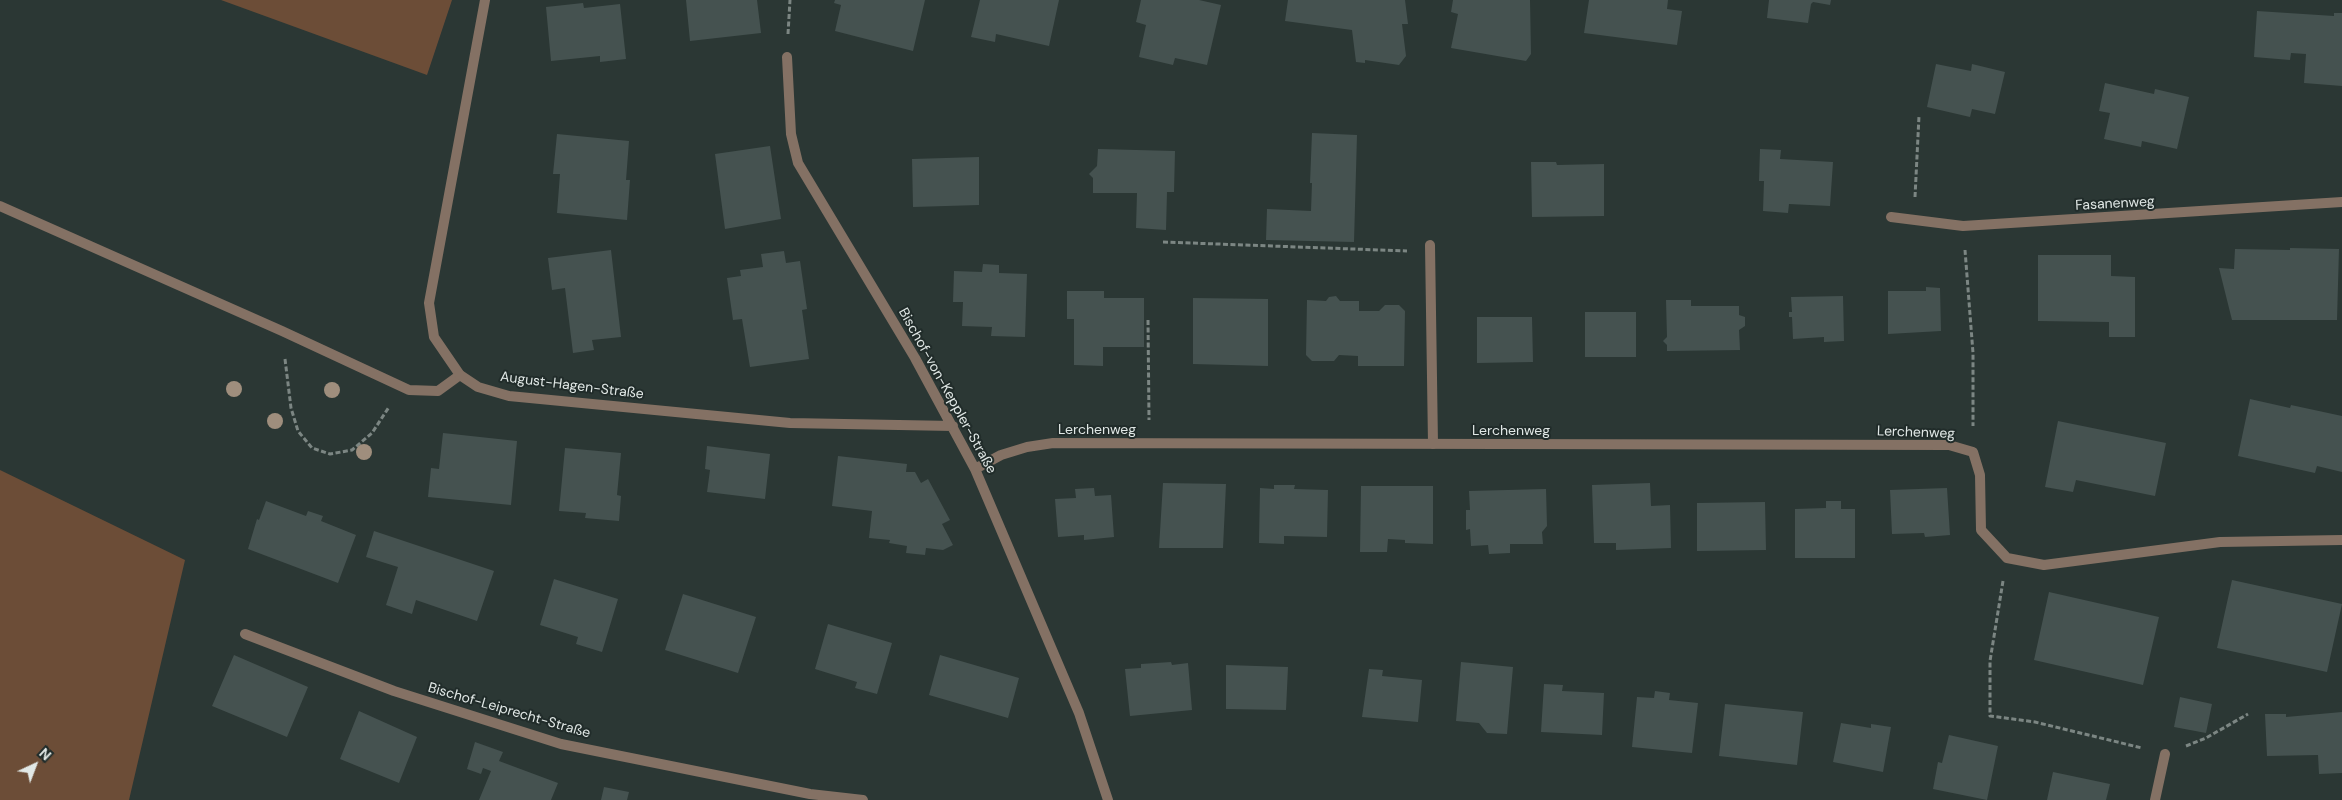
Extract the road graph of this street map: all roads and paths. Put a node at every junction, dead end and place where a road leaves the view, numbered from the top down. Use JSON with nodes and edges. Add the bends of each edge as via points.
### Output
{"nodes":[{"id":1,"x":485,"y":0,"type":"edge"},
{"id":2,"x":790,"y":0,"type":"edge"},
{"id":3,"x":787,"y":57,"type":"joint"},
{"id":4,"x":1920,"y":116,"type":"dead end"},
{"id":5,"x":2342,"y":202,"type":"edge"},
{"id":6,"x":0,"y":206,"type":"edge"},
{"id":7,"x":1891,"y":217,"type":"dead end"},
{"id":8,"x":1914,"y":220,"type":"junction"},
{"id":9,"x":1963,"y":226,"type":"junction"},
{"id":10,"x":1163,"y":242,"type":"dead end"},
{"id":11,"x":1430,"y":249,"type":"joint"},
{"id":12,"x":1148,"y":320,"type":"dead end"},
{"id":13,"x":282,"y":331,"type":"junction"},
{"id":14,"x":460,"y":375,"type":"junction"},
{"id":15,"x":387,"y":408,"type":"dead end"},
{"id":16,"x":952,"y":426,"type":"junction"},
{"id":17,"x":1150,"y":443,"type":"junction"},
{"id":18,"x":1433,"y":444,"type":"junction"},
{"id":19,"x":1973,"y":452,"type":"junction"},
{"id":20,"x":975,"y":468,"type":"junction"},
{"id":21,"x":2342,"y":540,"type":"edge"},
{"id":22,"x":2007,"y":558,"type":"junction"},
{"id":23,"x":245,"y":634,"type":"dead end"},
{"id":24,"x":2248,"y":714,"type":"dead end"},
{"id":25,"x":2165,"y":754,"type":"junction"},
{"id":26,"x":863,"y":800,"type":"edge"},
{"id":27,"x":1108,"y":800,"type":"edge"},
{"id":28,"x":2155,"y":800,"type":"edge"}],
"edges":[{"from":1,"to":14,"type":"street","name":"August-Hagen-Straße","via":[[429,303],[434,337]]},
{"from":2,"to":3,"type":"path"},
{"from":3,"to":16,"type":"street","name":"Bischof-von-Keppler-Straße","via":[[791,134],[798,163]]},
{"from":4,"to":8,"type":"path"},
{"from":5,"to":9,"type":"street","name":"Fasanenweg"},
{"from":6,"to":13,"type":"street"},
{"from":7,"to":8,"type":"street","name":"Fasanenweg"},
{"from":8,"to":9,"type":"street","name":"Fasanenweg"},
{"from":9,"to":19,"type":"path","via":[[1973,353]]},
{"from":10,"to":11,"type":"path"},
{"from":11,"to":18,"type":"street"},
{"from":12,"to":17,"type":"path"},
{"from":13,"to":14,"type":"street","via":[[409,390],[438,391]]},
{"from":13,"to":15,"type":"path","via":[[291,408],[298,431],[312,448],[330,454],[352,450],[372,432]]},
{"from":14,"to":16,"type":"street","name":"August-Hagen-Straße","via":[[478,387],[508,396],[790,423]]},
{"from":16,"to":20,"type":"street","name":"Bischof-von-Keppler-Straße"},
{"from":17,"to":18,"type":"street","name":"Lerchenweg"},
{"from":17,"to":20,"type":"street","name":"Lerchenweg","via":[[1053,443],[1001,455]]},
{"from":18,"to":19,"type":"street","name":"Lerchenweg","via":[[1949,445]]},
{"from":19,"to":22,"type":"street","name":"Lerchenweg","via":[[1980,475],[1981,530]]},
{"from":20,"to":27,"type":"street","name":"Bischof-von-Keppler-Straße","via":[[1079,713]]},
{"from":21,"to":22,"type":"street","via":[[2220,542],[2044,565]]},
{"from":22,"to":25,"type":"path","via":[[1990,661],[1990,716],[2035,722]]},
{"from":23,"to":26,"type":"street","name":"Bischof-Leiprecht-Straße","via":[[394,691],[561,744],[810,794]]},
{"from":24,"to":25,"type":"path","via":[[2206,738]]},
{"from":25,"to":28,"type":"street"}]}
